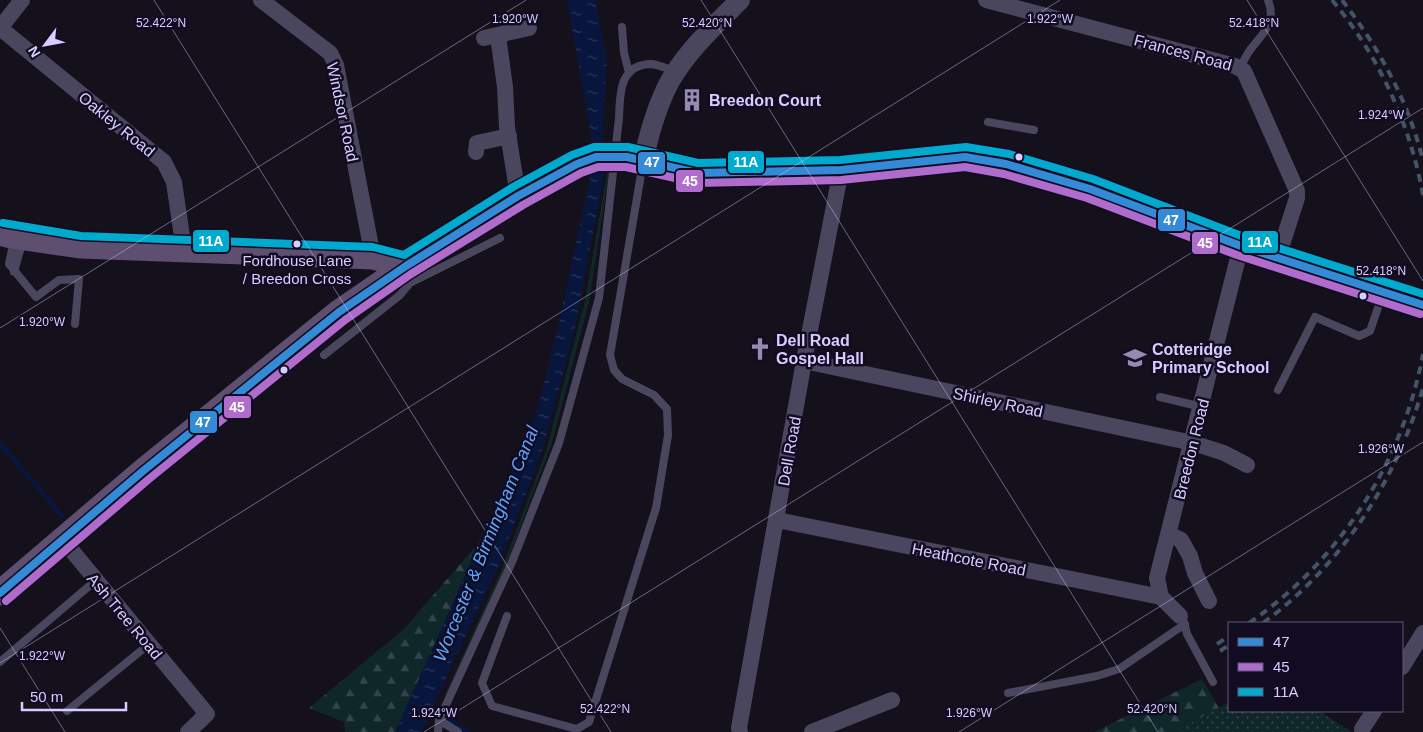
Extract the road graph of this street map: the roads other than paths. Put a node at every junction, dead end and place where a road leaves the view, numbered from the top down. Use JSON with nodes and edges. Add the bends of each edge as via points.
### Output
{"nodes":[{"id":1,"x":22,"y":0,"type":"edge"},
{"id":2,"x":261,"y":0,"type":"edge"},
{"id":3,"x":740,"y":0,"type":"edge"},
{"id":4,"x":986,"y":0,"type":"edge"},
{"id":5,"x":1268,"y":0,"type":"edge"},
{"id":6,"x":0,"y":28,"type":"edge"},
{"id":7,"x":529,"y":28,"type":"dead end"},
{"id":8,"x":622,"y":28,"type":"dead end"},
{"id":9,"x":1240,"y":68,"type":"junction"},
{"id":10,"x":677,"y":71,"type":"junction"},
{"id":11,"x":629,"y":73,"type":"junction"},
{"id":12,"x":988,"y":122,"type":"dead end"},
{"id":13,"x":1034,"y":130,"type":"dead end"},
{"id":14,"x":509,"y":136,"type":"junction"},
{"id":15,"x":476,"y":152,"type":"dead end"},
{"id":16,"x":635,"y":159,"type":"junction"},
{"id":17,"x":841,"y":170,"type":"junction"},
{"id":18,"x":522,"y":188,"type":"junction"},
{"id":19,"x":13,"y":236,"type":"edge"},
{"id":20,"x":500,"y":238,"type":"dead end"},
{"id":21,"x":1241,"y":246,"type":"junction"},
{"id":22,"x":184,"y":250,"type":"junction"},
{"id":23,"x":1278,"y":256,"type":"junction"},
{"id":24,"x":373,"y":257,"type":"junction"},
{"id":25,"x":406,"y":273,"type":"junction"},
{"id":26,"x":1384,"y":292,"type":"junction"},
{"id":27,"x":1417,"y":303,"type":"edge"},
{"id":28,"x":75,"y":324,"type":"dead end"},
{"id":29,"x":324,"y":355,"type":"dead end"},
{"id":30,"x":804,"y":361,"type":"junction"},
{"id":31,"x":1278,"y":390,"type":"dead end"},
{"id":32,"x":1160,"y":397,"type":"dead end"},
{"id":33,"x":1202,"y":407,"type":"junction"},
{"id":34,"x":1193,"y":443,"type":"junction"},
{"id":35,"x":1247,"y":465,"type":"dead end"},
{"id":36,"x":777,"y":520,"type":"junction"},
{"id":37,"x":1169,"y":534,"type":"junction"},
{"id":38,"x":62,"y":540,"type":"junction"},
{"id":39,"x":95,"y":581,"type":"junction"},
{"id":40,"x":0,"y":593,"type":"edge"},
{"id":41,"x":1160,"y":597,"type":"junction"},
{"id":42,"x":1208,"y":601,"type":"dead end"},
{"id":43,"x":507,"y":616,"type":"dead end"},
{"id":44,"x":1183,"y":620,"type":"junction"},
{"id":45,"x":1423,"y":633,"type":"edge"},
{"id":46,"x":148,"y":645,"type":"junction"},
{"id":47,"x":0,"y":662,"type":"edge"},
{"id":48,"x":1403,"y":665,"type":"edge"},
{"id":49,"x":1212,"y":680,"type":"dead end"},
{"id":50,"x":1008,"y":693,"type":"dead end"},
{"id":51,"x":892,"y":700,"type":"dead end"},
{"id":52,"x":68,"y":711,"type":"dead end"},
{"id":53,"x":1373,"y":712,"type":"edge"},
{"id":54,"x":439,"y":720,"type":"junction"},
{"id":55,"x":1362,"y":729,"type":"dead end"},
{"id":56,"x":188,"y":732,"type":"edge"},
{"id":57,"x":438,"y":732,"type":"edge"},
{"id":58,"x":458,"y":732,"type":"edge"},
{"id":59,"x":740,"y":732,"type":"edge"},
{"id":60,"x":812,"y":732,"type":"edge"}],
"edges":[{"from":1,"to":6,"type":"street"},
{"from":2,"to":24,"type":"street","name":"Windsor Road","via":[[330,53],[336,65]]},
{"from":3,"to":10,"type":"street","via":[[702,38]]},
{"from":4,"to":9,"type":"street","name":"Frances Road"},
{"from":5,"to":9,"type":"lane","via":[[1271,17],[1267,29],[1248,52]]},
{"from":6,"to":22,"type":"street","name":"Oakley Road","via":[[164,162],[174,182]]},
{"from":7,"to":14,"type":"street","via":[[491,37]]},
{"from":8,"to":11,"type":"lane"},
{"from":9,"to":23,"type":"street","name":"Frances Road","via":[[1298,191]]},
{"from":10,"to":11,"type":"lane","via":[[652,64],[634,68]]},
{"from":10,"to":16,"type":"street"},
{"from":11,"to":54,"type":"lane","via":[[624,78],[620,96],[599,298],[558,443],[512,562]]},
{"from":12,"to":13,"type":"lane"},
{"from":14,"to":15,"type":"street","via":[[477,143]]},
{"from":14,"to":18,"type":"street"},
{"from":16,"to":17,"type":"main road","via":[[697,173]]},
{"from":16,"to":18,"type":"main road","bridge":true,"via":[[596,158]]},
{"from":16,"to":43,"type":"lane","via":[[610,355],[614,370],[622,379],[654,395],[667,409],[668,434],[656,508],[589,722],[577,729],[492,706],[482,683]]},
{"from":17,"to":21,"type":"main road","via":[[965,156],[1006,164],[1090,189]]},
{"from":17,"to":30,"type":"street","name":"Dell Road"},
{"from":18,"to":25,"type":"main road"},
{"from":19,"to":22,"type":"main road","via":[[80,246]]},
{"from":19,"to":28,"type":"lane","via":[[14,272],[36,297],[60,280],[79,280]]},
{"from":20,"to":25,"type":"lane"},
{"from":21,"to":23,"type":"main road"},
{"from":21,"to":33,"type":"street","name":"Breedon Road"},
{"from":22,"to":24,"type":"main road"},
{"from":23,"to":26,"type":"main road"},
{"from":24,"to":25,"type":"main road"},
{"from":25,"to":29,"type":"lane","via":[[400,295]]},
{"from":25,"to":38,"type":"main road","via":[[332,318],[221,406]]},
{"from":26,"to":27,"type":"main road"},
{"from":26,"to":31,"type":"lane","via":[[1370,331],[1359,336],[1315,317]]},
{"from":30,"to":34,"type":"street","name":"Shirley Road"},
{"from":30,"to":36,"type":"street","name":"Dell Road"},
{"from":32,"to":33,"type":"lane"},
{"from":33,"to":34,"type":"street","name":"Breedon Road"},
{"from":34,"to":35,"type":"street","name":"Shirley Road"},
{"from":34,"to":37,"type":"street","name":"Breedon Road"},
{"from":36,"to":41,"type":"street","name":"Heathcote Road"},
{"from":36,"to":59,"type":"street","name":"Dell Road"},
{"from":37,"to":41,"type":"street","name":"Breedon Road","via":[[1158,578]]},
{"from":37,"to":42,"type":"street","via":[[1181,540]]},
{"from":38,"to":39,"type":"street","name":"Ash Tree Road"},
{"from":38,"to":40,"type":"main road"},
{"from":39,"to":46,"type":"street","name":"Ash Tree Road"},
{"from":39,"to":47,"type":"lane"},
{"from":41,"to":44,"type":"street"},
{"from":44,"to":49,"type":"lane"},
{"from":44,"to":50,"type":"lane","via":[[1118,670]]},
{"from":45,"to":48,"type":"street"},
{"from":46,"to":52,"type":"lane"},
{"from":46,"to":56,"type":"street","name":"Ash Tree Road","via":[[207,714]]},
{"from":51,"to":60,"type":"street"},
{"from":53,"to":55,"type":"street"},
{"from":54,"to":57,"type":"lane"},
{"from":54,"to":58,"type":"lane"}]}
